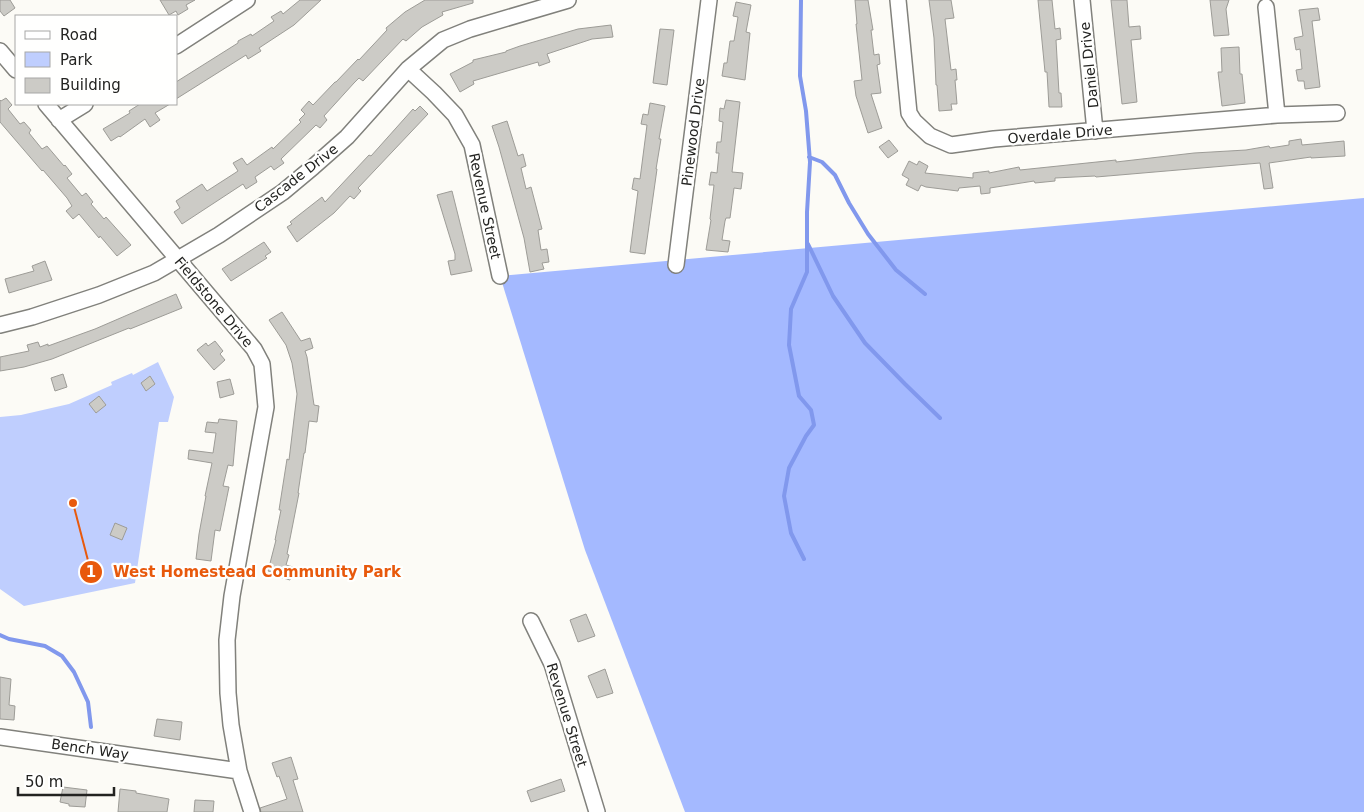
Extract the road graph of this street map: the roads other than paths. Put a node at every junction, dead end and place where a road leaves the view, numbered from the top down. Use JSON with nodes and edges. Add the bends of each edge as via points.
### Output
{"nodes":[{"id":1,"x":247,"y":0,"type":"edge"},
{"id":2,"x":568,"y":0,"type":"edge"},
{"id":3,"x":703,"y":0,"type":"edge"},
{"id":4,"x":710,"y":0,"type":"edge"},
{"id":5,"x":898,"y":0,"type":"edge"},
{"id":6,"x":1082,"y":0,"type":"edge"},
{"id":7,"x":1266,"y":7,"type":"dead end"},
{"id":8,"x":178,"y":45,"type":"edge"},
{"id":9,"x":0,"y":51,"type":"edge"},
{"id":10,"x":15,"y":69,"type":"edge"},
{"id":11,"x":408,"y":69,"type":"junction"},
{"id":12,"x":47,"y":105,"type":"edge"},
{"id":13,"x":83,"y":105,"type":"edge"},
{"id":14,"x":1337,"y":113,"type":"dead end"},
{"id":15,"x":1277,"y":115,"type":"junction"},
{"id":16,"x":60,"y":120,"type":"junction"},
{"id":17,"x":1095,"y":131,"type":"junction"},
{"id":18,"x":178,"y":258,"type":"junction"},
{"id":19,"x":676,"y":264,"type":"dead end"},
{"id":20,"x":500,"y":276,"type":"dead end"},
{"id":21,"x":0,"y":325,"type":"edge"},
{"id":22,"x":531,"y":621,"type":"dead end"},
{"id":23,"x":0,"y":737,"type":"edge"},
{"id":24,"x":239,"y":770,"type":"junction"},
{"id":25,"x":252,"y":812,"type":"edge"},
{"id":26,"x":597,"y":812,"type":"edge"}],
"edges":[{"from":1,"to":8,"type":"street"},
{"from":2,"to":11,"type":"street","name":"Cascade Drive","via":[[443,40]]},
{"from":3,"to":4,"type":"street"},
{"from":4,"to":19,"type":"street","name":"Pinewood Drive"},
{"from":5,"to":17,"type":"street","name":"Overdale Drive","via":[[909,113],[930,136],[951,145]]},
{"from":6,"to":17,"type":"street","name":"Daniel Drive"},
{"from":7,"to":15,"type":"street"},
{"from":9,"to":10,"type":"street"},
{"from":11,"to":18,"type":"street","name":"Cascade Drive","via":[[347,137],[313,167],[220,235]]},
{"from":11,"to":20,"type":"street","name":"Revenue Street","via":[[455,115],[472,145]]},
{"from":12,"to":16,"type":"street","name":"Fieldstone Drive"},
{"from":13,"to":16,"type":"street"},
{"from":14,"to":15,"type":"street","name":"Overdale Drive"},
{"from":15,"to":17,"type":"street","name":"Overdale Drive"},
{"from":16,"to":18,"type":"street","name":"Fieldstone Drive"},
{"from":18,"to":21,"type":"street","name":"Cascade Drive","via":[[154,273],[99,295]]},
{"from":18,"to":24,"type":"street","name":"Fieldstone Drive","via":[[254,349],[262,364],[266,407],[227,640],[228,693]]},
{"from":22,"to":26,"type":"street","name":"Revenue Street","via":[[552,664]]},
{"from":23,"to":24,"type":"street","name":"Bench Way"},
{"from":24,"to":25,"type":"street","name":"Fieldstone Drive"}]}
